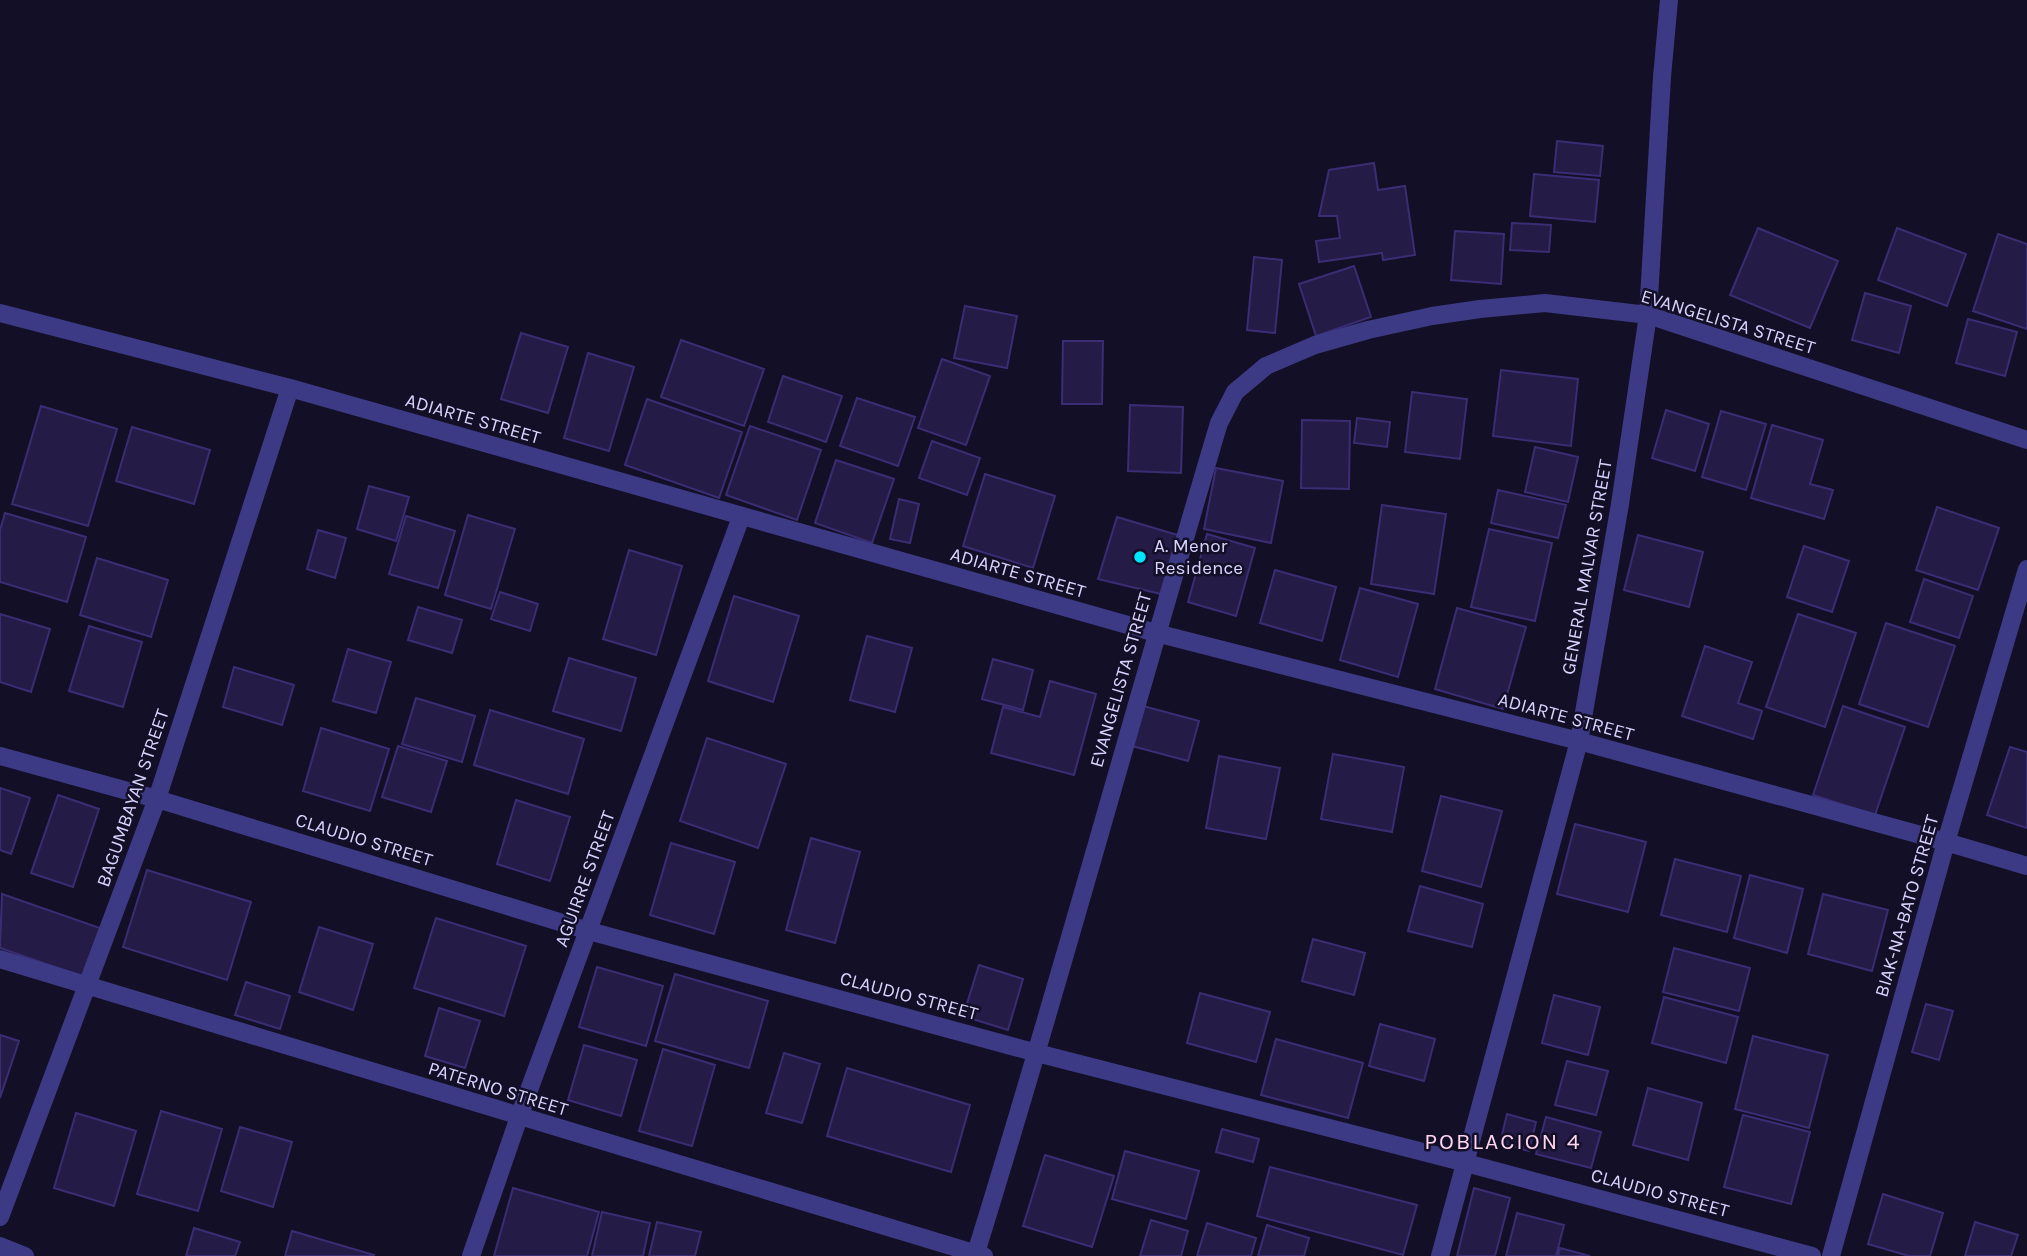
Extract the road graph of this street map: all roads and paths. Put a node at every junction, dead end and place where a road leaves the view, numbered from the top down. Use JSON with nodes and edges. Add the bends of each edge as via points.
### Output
{"nodes":[{"id":1,"x":1669,"y":0,"type":"edge"},
{"id":2,"x":0,"y":313,"type":"edge"},
{"id":3,"x":1648,"y":315,"type":"junction"},
{"id":4,"x":290,"y":388,"type":"junction"},
{"id":5,"x":2027,"y":440,"type":"edge"},
{"id":6,"x":741,"y":517,"type":"junction"},
{"id":7,"x":2027,"y":569,"type":"edge"},
{"id":8,"x":1156,"y":633,"type":"junction"},
{"id":9,"x":1579,"y":741,"type":"junction"},
{"id":10,"x":0,"y":756,"type":"edge"},
{"id":11,"x":157,"y":799,"type":"junction"},
{"id":12,"x":1946,"y":842,"type":"junction"},
{"id":13,"x":2027,"y":866,"type":"edge"},
{"id":14,"x":589,"y":931,"type":"junction"},
{"id":15,"x":0,"y":959,"type":"edge"},
{"id":16,"x":88,"y":987,"type":"junction"},
{"id":17,"x":1037,"y":1053,"type":"junction"},
{"id":18,"x":519,"y":1117,"type":"junction"},
{"id":19,"x":1466,"y":1163,"type":"junction"},
{"id":20,"x":0,"y":1217,"type":"edge"},
{"id":21,"x":0,"y":1246,"type":"edge"},
{"id":22,"x":979,"y":1255,"type":"edge"},
{"id":23,"x":25,"y":1256,"type":"edge"},
{"id":24,"x":471,"y":1256,"type":"edge"},
{"id":25,"x":1440,"y":1256,"type":"edge"},
{"id":26,"x":1812,"y":1256,"type":"edge"},
{"id":27,"x":1831,"y":1256,"type":"edge"}],
"edges":[{"from":1,"to":3,"type":"street","name":"GENERAL MALVAR STREET"},
{"from":2,"to":4,"type":"street","name":"ADIARTE STREET"},
{"from":3,"to":5,"type":"street","name":"EVANGELISTA STREET"},
{"from":3,"to":8,"type":"street","name":"EVANGELISTA STREET","via":[[1545,303],[1480,309],[1368,330],[1266,366],[1235,391],[1219,423]]},
{"from":3,"to":9,"type":"street","name":"GENERAL MALVAR STREET"},
{"from":4,"to":6,"type":"street","name":"ADIARTE STREET"},
{"from":4,"to":11,"type":"street","name":"BAGUMBAYAN STREET"},
{"from":6,"to":8,"type":"street","name":"ADIARTE STREET"},
{"from":6,"to":14,"type":"street","name":"AGUIRRE STREET"},
{"from":7,"to":12,"type":"street","name":"BIAK-NA-BATO STREET"},
{"from":8,"to":9,"type":"street","name":"ADIARTE STREET"},
{"from":8,"to":17,"type":"street","name":"EVANGELISTA STREET"},
{"from":9,"to":12,"type":"street","name":"ADIARTE STREET"},
{"from":9,"to":19,"type":"street","name":"GENERAL MALVAR STREET"},
{"from":10,"to":11,"type":"street","name":"CLAUDIO STREET"},
{"from":11,"to":14,"type":"street","name":"CLAUDIO STREET"},
{"from":11,"to":16,"type":"street","name":"BAGUMBAYAN STREET"},
{"from":12,"to":13,"type":"street","name":"ADIARTE STREET"},
{"from":12,"to":27,"type":"street","name":"BIAK-NA-BATO STREET"},
{"from":14,"to":17,"type":"street","name":"CLAUDIO STREET"},
{"from":14,"to":18,"type":"street","name":"AGUIRRE STREET"},
{"from":15,"to":16,"type":"street","name":"PATERNO STREET"},
{"from":16,"to":18,"type":"street","name":"PATERNO STREET"},
{"from":16,"to":20,"type":"street","name":"BAGUMBAYAN STREET"},
{"from":17,"to":19,"type":"street","name":"CLAUDIO STREET"},
{"from":17,"to":22,"type":"street","name":"EVANGELISTA STREET"},
{"from":18,"to":22,"type":"street","name":"PATERNO STREET"},
{"from":18,"to":24,"type":"street","name":"AGUIRRE STREET"},
{"from":19,"to":25,"type":"street","name":"GENERAL MALVAR STREET"},
{"from":19,"to":26,"type":"street","name":"CLAUDIO STREET"},
{"from":21,"to":23,"type":"street"}]}
